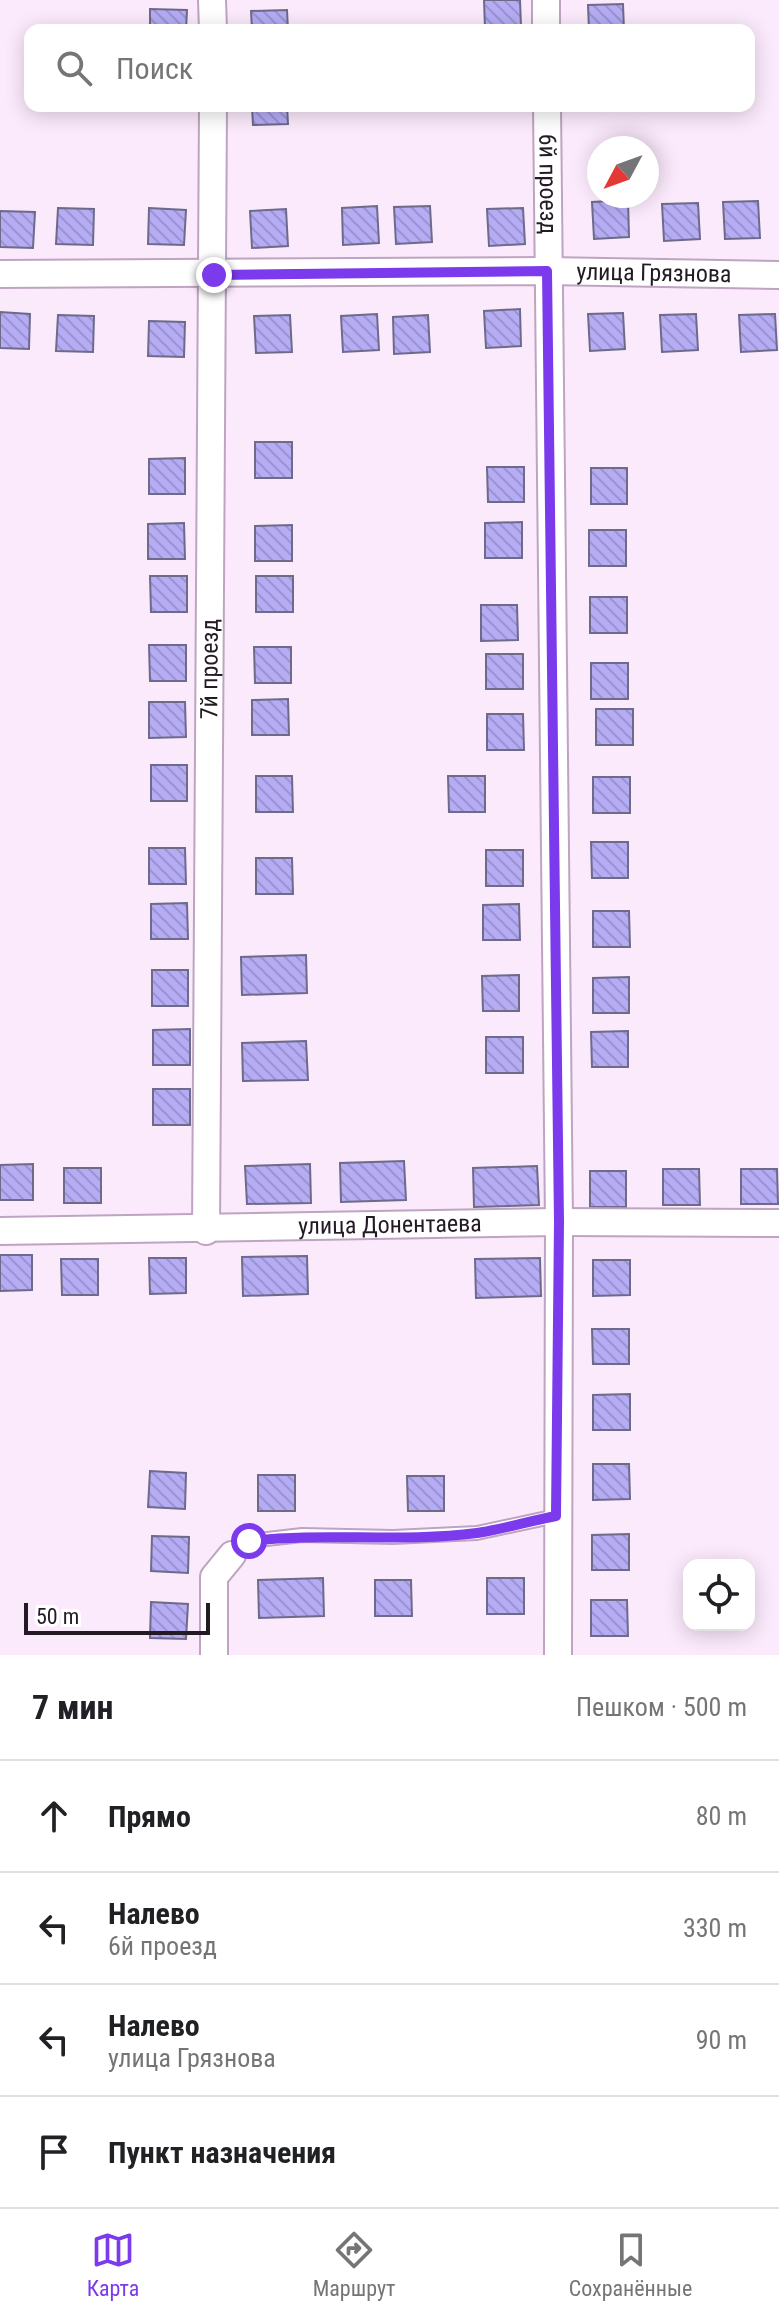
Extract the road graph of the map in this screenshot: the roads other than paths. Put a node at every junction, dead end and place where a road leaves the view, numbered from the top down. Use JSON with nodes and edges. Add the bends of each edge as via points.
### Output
{"nodes":[{"id":1,"x":212,"y":0,"type":"edge"},
{"id":2,"x":546,"y":0,"type":"edge"},
{"id":3,"x":213,"y":24,"type":"edge"},
{"id":4,"x":546,"y":24,"type":"edge"},
{"id":5,"x":213,"y":112,"type":"edge"},
{"id":6,"x":547,"y":112,"type":"edge"},
{"id":7,"x":547,"y":271,"type":"junction"},
{"id":8,"x":0,"y":274,"type":"edge"},
{"id":9,"x":214,"y":275,"type":"junction"},
{"id":10,"x":779,"y":275,"type":"edge"},
{"id":11,"x":559,"y":1222,"type":"junction"},
{"id":12,"x":779,"y":1223,"type":"edge"},
{"id":13,"x":0,"y":1231,"type":"edge"},
{"id":14,"x":206,"y":1231,"type":"junction"},
{"id":15,"x":556,"y":1516,"type":"junction"},
{"id":16,"x":232,"y":1555,"type":"joint"},
{"id":17,"x":214,"y":1655,"type":"edge"},
{"id":18,"x":558,"y":1655,"type":"edge"}],
"edges":[{"from":1,"to":3,"type":"street"},
{"from":2,"to":4,"type":"street"},
{"from":5,"to":9,"type":"street","name":"7й проезд"},
{"from":6,"to":7,"type":"street","name":"6й проезд"},
{"from":7,"to":9,"type":"street","name":"улица Грязнова"},
{"from":7,"to":10,"type":"street","name":"улица Грязнова"},
{"from":7,"to":11,"type":"street","name":"6й проезд"},
{"from":8,"to":9,"type":"street","name":"улица Грязнова"},
{"from":9,"to":14,"type":"street","name":"7й проезд"},
{"from":11,"to":12,"type":"street","name":"улица Донентаева"},
{"from":11,"to":14,"type":"street","name":"улица Донентаева"},
{"from":11,"to":15,"type":"street","name":"6й проезд"},
{"from":13,"to":14,"type":"street","name":"улица Донентаева"},
{"from":15,"to":16,"type":"lane","via":[[477,1533],[302,1535],[249,1541]]},
{"from":15,"to":18,"type":"street","name":"6й проезд"},
{"from":16,"to":17,"type":"street","via":[[214,1577]]}]}
